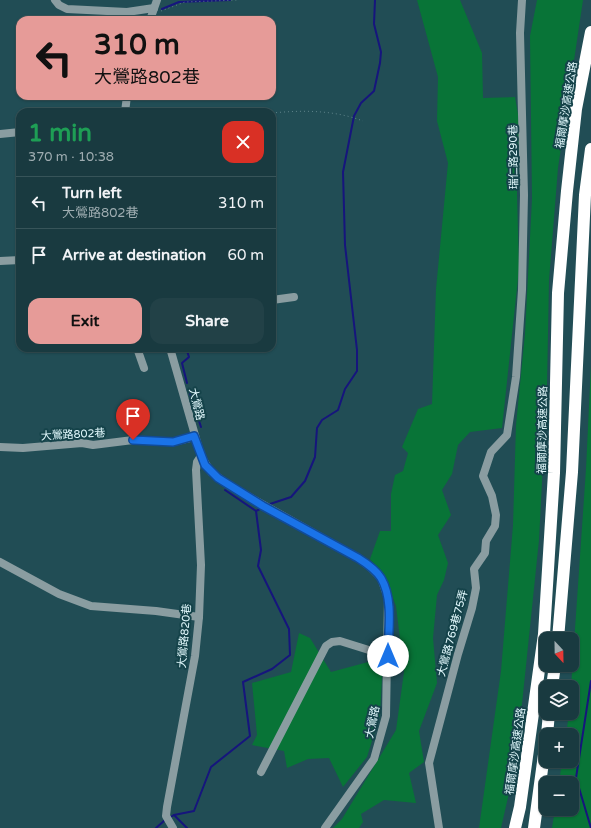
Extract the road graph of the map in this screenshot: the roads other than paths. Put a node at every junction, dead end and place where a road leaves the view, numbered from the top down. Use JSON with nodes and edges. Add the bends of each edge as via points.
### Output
{"nodes":[{"id":1,"x":55,"y":0,"type":"edge"},
{"id":2,"x":522,"y":0,"type":"edge"},
{"id":3,"x":153,"y":10,"type":"edge"},
{"id":4,"x":591,"y":32,"type":"edge"},
{"id":5,"x":16,"y":132,"type":"edge"},
{"id":6,"x":0,"y":134,"type":"edge"},
{"id":7,"x":591,"y":149,"type":"edge"},
{"id":8,"x":16,"y":260,"type":"edge"},
{"id":9,"x":0,"y":261,"type":"edge"},
{"id":10,"x":294,"y":297,"type":"dead end"},
{"id":11,"x":276,"y":299,"type":"edge"},
{"id":12,"x":520,"y":313,"type":"joint"},
{"id":13,"x":138,"y":352,"type":"edge"},
{"id":14,"x":171,"y":352,"type":"edge"},
{"id":15,"x":144,"y":368,"type":"dead end"},
{"id":16,"x":194,"y":436,"type":"junction"},
{"id":17,"x":0,"y":447,"type":"edge"},
{"id":18,"x":201,"y":456,"type":"junction"},
{"id":19,"x":0,"y":562,"type":"edge"},
{"id":20,"x":199,"y":617,"type":"junction"},
{"id":21,"x":559,"y":632,"type":"edge"},
{"id":22,"x":388,"y":656,"type":"junction"},
{"id":23,"x":542,"y":768,"type":"edge"},
{"id":24,"x":261,"y":772,"type":"dead end"},
{"id":25,"x":173,"y":828,"type":"edge"},
{"id":26,"x":325,"y":828,"type":"edge"},
{"id":27,"x":440,"y":828,"type":"edge"},
{"id":28,"x":516,"y":828,"type":"edge"},
{"id":29,"x":534,"y":828,"type":"edge"}],
"edges":[{"from":1,"to":3,"type":"street","via":[[67,9],[127,12]]},
{"from":2,"to":12,"type":"street","name":"瑞仁路290巷","via":[[520,33],[524,194]]},
{"from":4,"to":28,"type":"highway","name":"福爾摩沙高速公路","via":[[576,109],[558,293],[554,473],[544,634]]},
{"from":5,"to":6,"type":"street"},
{"from":7,"to":21,"type":"highway","via":[[585,194],[572,472]]},
{"from":8,"to":9,"type":"street"},
{"from":10,"to":11,"type":"street"},
{"from":12,"to":27,"type":"street","name":"大鶯路769巷75弄","via":[[516,377],[507,435],[491,452],[483,476],[492,496],[496,514],[495,526],[486,541],[485,552],[474,569],[476,588],[472,608],[429,763]]},
{"from":13,"to":15,"type":"street"},
{"from":14,"to":16,"type":"street","name":"大鶯路"},
{"from":16,"to":17,"type":"street","name":"大鶯路802巷","via":[[173,442],[133,440],[93,445],[82,443],[23,448]]},
{"from":16,"to":18,"type":"street","name":"大鶯路"},
{"from":18,"to":20,"type":"street","name":"大鶯路820巷","via":[[196,470],[202,565],[198,596]]},
{"from":18,"to":22,"type":"street","name":"大鶯路","via":[[205,465],[218,478],[370,566],[381,578],[388,598]]},
{"from":19,"to":20,"type":"street","via":[[59,594],[91,606]]},
{"from":20,"to":25,"type":"street","name":"大鶯路820巷","via":[[195,656],[166,816]]},
{"from":22,"to":24,"type":"street","via":[[340,641],[326,646]]},
{"from":22,"to":26,"type":"street","name":"大鶯路","via":[[386,716],[374,759]]},
{"from":23,"to":29,"type":"highway"}]}
